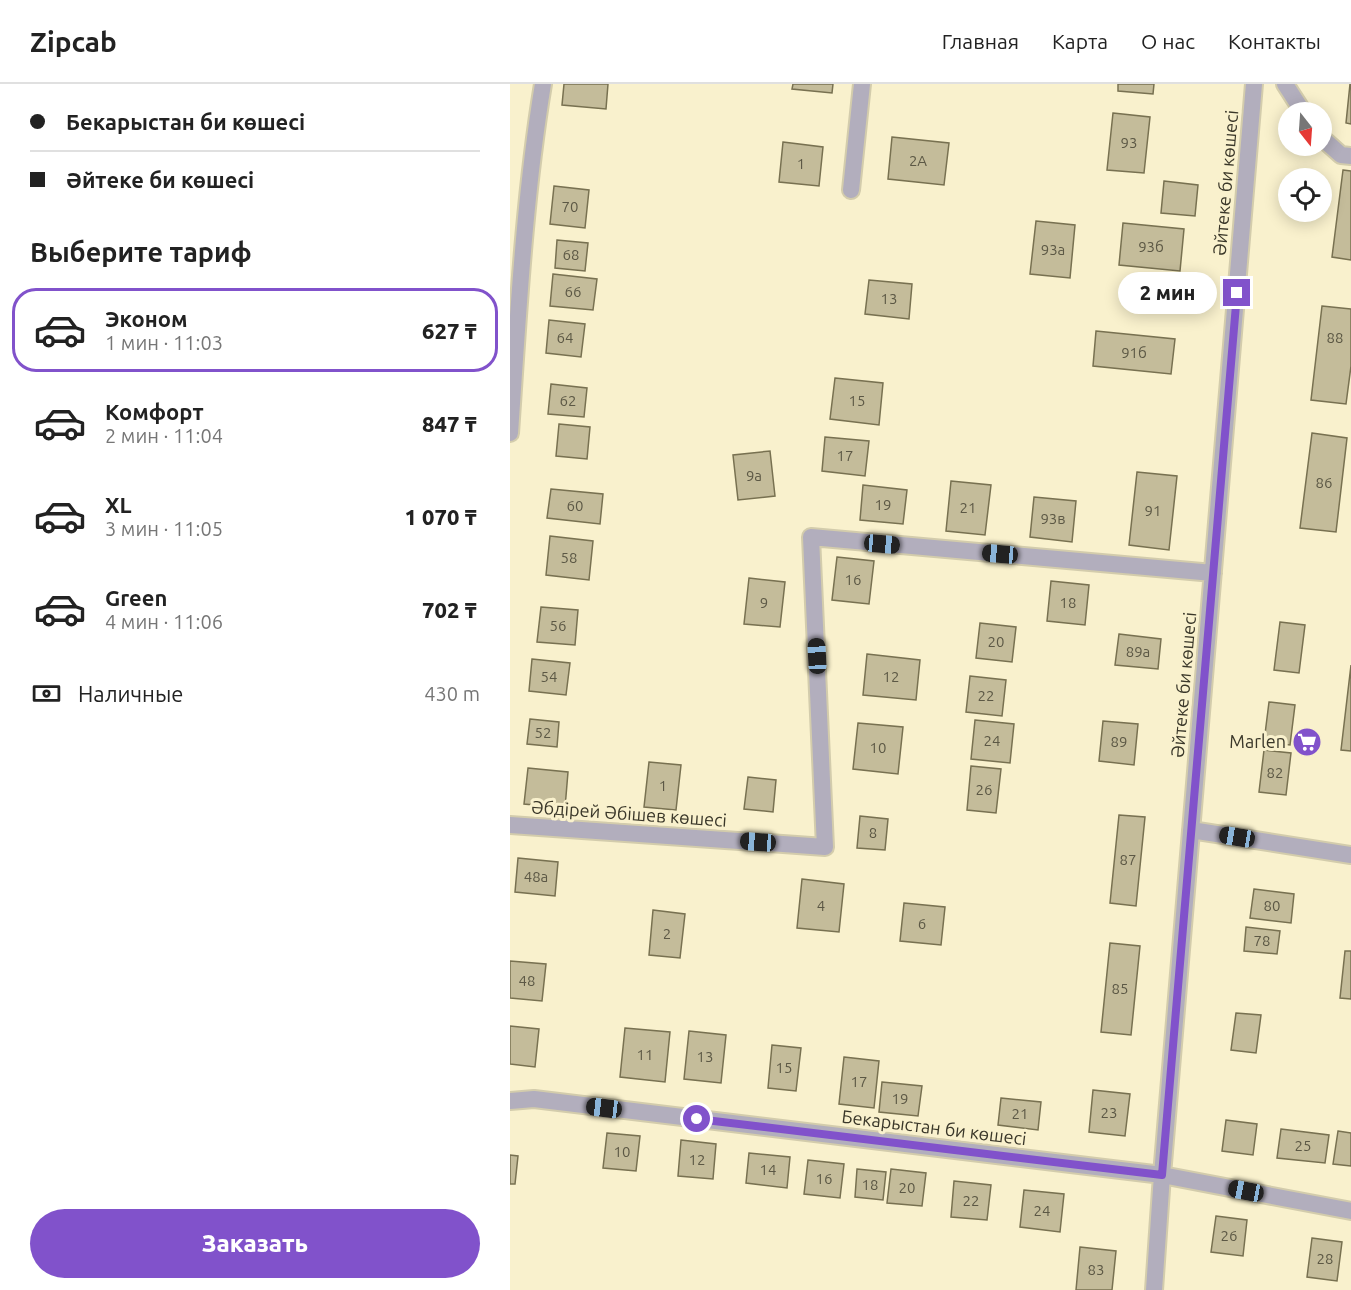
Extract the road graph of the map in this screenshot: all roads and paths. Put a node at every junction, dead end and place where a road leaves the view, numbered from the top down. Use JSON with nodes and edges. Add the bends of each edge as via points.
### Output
{"nodes":[{"id":1,"x":543,"y":84,"type":"edge"},
{"id":2,"x":862,"y":84,"type":"edge"},
{"id":3,"x":1254,"y":84,"type":"edge"},
{"id":4,"x":1285,"y":84,"type":"edge"},
{"id":5,"x":1297,"y":102,"type":"edge"},
{"id":6,"x":1332,"y":147,"type":"edge"},
{"id":7,"x":1351,"y":156,"type":"edge"},
{"id":8,"x":851,"y":190,"type":"dead end"},
{"id":9,"x":510,"y":433,"type":"edge"},
{"id":10,"x":1213,"y":573,"type":"junction"},
{"id":11,"x":510,"y":825,"type":"edge"},
{"id":12,"x":1191,"y":830,"type":"junction"},
{"id":13,"x":1351,"y":855,"type":"edge"},
{"id":14,"x":510,"y":1101,"type":"edge"},
{"id":15,"x":1162,"y":1175,"type":"junction"},
{"id":16,"x":1351,"y":1211,"type":"edge"},
{"id":17,"x":1154,"y":1290,"type":"edge"}],
"edges":[{"from":1,"to":9,"type":"street","via":[[522,267]]},
{"from":2,"to":8,"type":"street"},
{"from":3,"to":10,"type":"street","name":"Әйтеке би көшесі"},
{"from":4,"to":5,"type":"street"},
{"from":6,"to":7,"type":"street","via":[[1341,155]]},
{"from":10,"to":11,"type":"street","name":"Әбдірей Әбішев көшесі","via":[[811,537],[825,847]]},
{"from":10,"to":12,"type":"street","name":"Әйтеке би көшесі"},
{"from":12,"to":13,"type":"street"},
{"from":12,"to":15,"type":"street","name":"Әйтеке би көшесі"},
{"from":14,"to":15,"type":"street","name":"Бекарыстан би көшесі","via":[[546,1101]]},
{"from":15,"to":16,"type":"street","name":"Бекарыстан би көшесі"},
{"from":15,"to":17,"type":"street","name":"Әйтеке би көшесі"}]}
